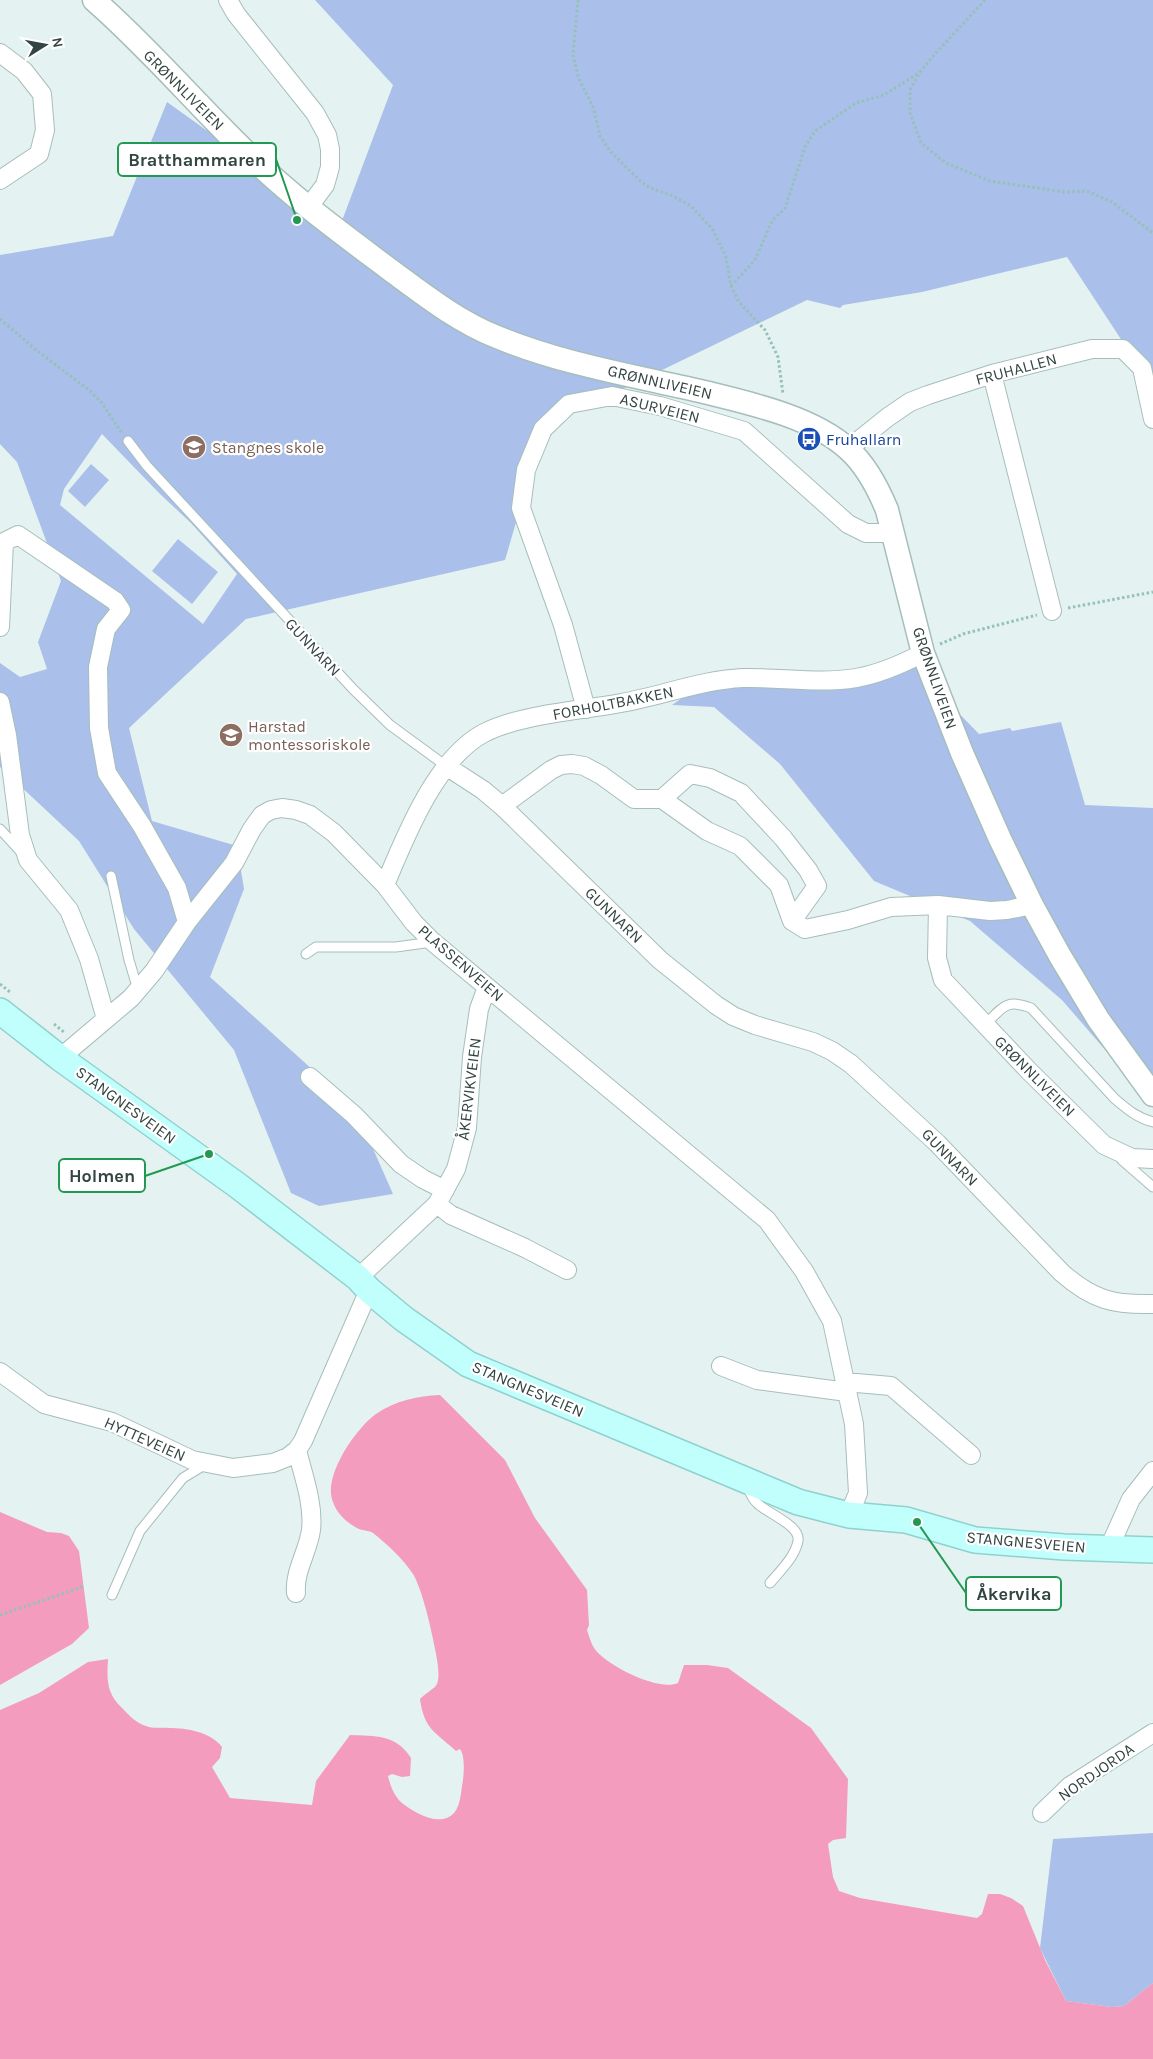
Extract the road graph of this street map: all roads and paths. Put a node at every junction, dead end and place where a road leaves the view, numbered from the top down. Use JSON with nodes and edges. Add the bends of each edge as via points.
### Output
{"nodes":[{"id":1,"x":94,"y":0,"type":"edge"},
{"id":2,"x":228,"y":0,"type":"edge"},
{"id":3,"x":578,"y":0,"type":"edge"},
{"id":4,"x":985,"y":0,"type":"edge"},
{"id":5,"x":0,"y":53,"type":"edge"},
{"id":6,"x":920,"y":72,"type":"junction"},
{"id":7,"x":0,"y":180,"type":"edge"},
{"id":8,"x":308,"y":208,"type":"junction"},
{"id":9,"x":1153,"y":233,"type":"edge"},
{"id":10,"x":731,"y":286,"type":"junction"},
{"id":11,"x":0,"y":319,"type":"edge"},
{"id":12,"x":992,"y":374,"type":"junction"},
{"id":13,"x":783,"y":414,"type":"junction"},
{"id":14,"x":1153,"y":419,"type":"edge"},
{"id":15,"x":128,"y":441,"type":"joint"},
{"id":16,"x":848,"y":449,"type":"junction"},
{"id":17,"x":893,"y":533,"type":"junction"},
{"id":18,"x":2,"y":540,"type":"edge"},
{"id":19,"x":1052,"y":611,"type":"dead end"},
{"id":20,"x":0,"y":627,"type":"edge"},
{"id":21,"x":923,"y":653,"type":"junction"},
{"id":22,"x":0,"y":702,"type":"edge"},
{"id":23,"x":586,"y":709,"type":"junction"},
{"id":24,"x":446,"y":766,"type":"junction"},
{"id":25,"x":662,"y":799,"type":"junction"},
{"id":26,"x":502,"y":806,"type":"junction"},
{"id":27,"x":0,"y":829,"type":"edge"},
{"id":28,"x":28,"y":860,"type":"junction"},
{"id":29,"x":111,"y":876,"type":"dead end"},
{"id":30,"x":385,"y":885,"type":"junction"},
{"id":31,"x":938,"y":905,"type":"junction"},
{"id":32,"x":1032,"y":905,"type":"junction"},
{"id":33,"x":792,"y":921,"type":"junction"},
{"id":34,"x":187,"y":922,"type":"junction"},
{"id":35,"x":433,"y":942,"type":"junction"},
{"id":36,"x":306,"y":954,"type":"dead end"},
{"id":37,"x":487,"y":987,"type":"junction"},
{"id":38,"x":138,"y":990,"type":"junction"},
{"id":39,"x":0,"y":1011,"type":"edge"},
{"id":40,"x":106,"y":1019,"type":"junction"},
{"id":41,"x":985,"y":1025,"type":"junction"},
{"id":42,"x":60,"y":1058,"type":"junction"},
{"id":43,"x":310,"y":1077,"type":"dead end"},
{"id":44,"x":1153,"y":1095,"type":"edge"},
{"id":45,"x":1153,"y":1122,"type":"edge"},
{"id":46,"x":1111,"y":1150,"type":"junction"},
{"id":47,"x":1153,"y":1160,"type":"edge"},
{"id":48,"x":1153,"y":1188,"type":"edge"},
{"id":49,"x":441,"y":1197,"type":"junction"},
{"id":50,"x":567,"y":1270,"type":"dead end"},
{"id":51,"x":363,"y":1284,"type":"junction"},
{"id":52,"x":1153,"y":1304,"type":"edge"},
{"id":53,"x":721,"y":1366,"type":"dead end"},
{"id":54,"x":0,"y":1372,"type":"edge"},
{"id":55,"x":846,"y":1387,"type":"junction"},
{"id":56,"x":297,"y":1450,"type":"junction"},
{"id":57,"x":971,"y":1455,"type":"dead end"},
{"id":58,"x":209,"y":1463,"type":"junction"},
{"id":59,"x":1153,"y":1471,"type":"edge"},
{"id":60,"x":744,"y":1479,"type":"junction"},
{"id":61,"x":849,"y":1515,"type":"junction"},
{"id":62,"x":1108,"y":1548,"type":"junction"},
{"id":63,"x":1153,"y":1550,"type":"edge"},
{"id":64,"x":770,"y":1583,"type":"dead end"},
{"id":65,"x":84,"y":1586,"type":"dead end"},
{"id":66,"x":296,"y":1594,"type":"dead end"},
{"id":67,"x":112,"y":1595,"type":"dead end"},
{"id":68,"x":0,"y":1615,"type":"edge"},
{"id":69,"x":1153,"y":1733,"type":"edge"},
{"id":70,"x":1042,"y":1813,"type":"dead end"}],
"edges":[{"from":1,"to":8,"type":"street","name":"GRØNNLIVEIEN","via":[[249,155]]},
{"from":2,"to":8,"type":"street","via":[[315,113],[327,135],[330,166],[325,185]]},
{"from":3,"to":10,"type":"path","via":[[573,55],[579,79],[593,107],[600,136],[639,180],[691,206],[713,230],[726,257]]},
{"from":4,"to":6,"type":"path"},
{"from":5,"to":7,"type":"street","via":[[24,71],[42,94],[46,130],[39,154]]},
{"from":6,"to":9,"type":"path","via":[[910,90],[910,113],[920,143],[946,163],[990,181],[1065,192],[1087,191],[1112,202]]},
{"from":6,"to":10,"type":"path","via":[[884,95],[856,103],[815,131],[804,147],[785,208],[772,221],[755,260]]},
{"from":8,"to":13,"type":"street","name":"GRØNNLIVEIEN","via":[[434,302],[495,336],[546,354]]},
{"from":10,"to":13,"type":"path","via":[[739,302],[765,330],[778,357]]},
{"from":11,"to":15,"type":"path","via":[[90,390]]},
{"from":12,"to":14,"type":"street","name":"FRUHALLEN","via":[[1092,349],[1123,349],[1142,368]]},
{"from":12,"to":16,"type":"street","name":"FRUHALLEN","via":[[910,402]]},
{"from":12,"to":19,"type":"street"},
{"from":13,"to":16,"type":"street","name":"GRØNNLIVEIEN"},
{"from":15,"to":24,"type":"lane","name":"GUNNARN","via":[[153,473],[353,689],[390,725]]},
{"from":16,"to":17,"type":"street","name":"GRØNNLIVEIEN","via":[[878,489]]},
{"from":17,"to":21,"type":"street","name":"GRØNNLIVEIEN"},
{"from":17,"to":23,"type":"street","name":"ASURVEIEN","via":[[866,532],[848,524],[744,431],[660,406],[612,396],[569,404],[542,429],[526,470],[521,508],[563,625]]},
{"from":18,"to":20,"type":"street"},
{"from":18,"to":34,"type":"street","via":[[18,535],[116,600],[121,610],[106,629],[98,667],[99,728],[107,773],[177,888]]},
{"from":21,"to":23,"type":"street","name":"FORHOLTBAKKEN","via":[[880,672],[855,678],[735,679]]},
{"from":21,"to":32,"type":"street","name":"GRØNNLIVEIEN","via":[[962,753]]},
{"from":22,"to":28,"type":"street","via":[[20,835]]},
{"from":23,"to":24,"type":"street","name":"FORHOLTBAKKEN","via":[[513,722],[485,732],[470,741]]},
{"from":24,"to":26,"type":"street","name":"GUNNARN"},
{"from":24,"to":30,"type":"street","name":"FORHOLTBAKKEN","via":[[401,846]]},
{"from":25,"to":26,"type":"street","via":[[634,799],[601,775],[572,764],[551,770]]},
{"from":25,"to":33,"type":"street","via":[[707,831],[740,846],[779,886]]},
{"from":25,"to":33,"type":"street","via":[[690,774],[710,778],[742,793],[784,838],[816,886]]},
{"from":26,"to":52,"type":"street","name":"GUNNARN","via":[[660,960],[716,1006],[733,1016],[813,1042],[851,1064],[937,1143],[1078,1287],[1108,1302]]},
{"from":27,"to":28,"type":"lane"},
{"from":28,"to":40,"type":"street","via":[[69,910],[89,959]]},
{"from":29,"to":38,"type":"lane"},
{"from":30,"to":34,"type":"street","name":"PLASSENVEIEN","via":[[334,833],[310,815],[282,808],[271,810],[262,815],[218,886]]},
{"from":30,"to":35,"type":"street","name":"PLASSENVEIEN"},
{"from":31,"to":32,"type":"street","via":[[990,911]]},
{"from":31,"to":33,"type":"street","via":[[890,907],[805,929]]},
{"from":31,"to":41,"type":"street","name":"GRØNNLIVEIEN","via":[[937,958],[943,980]]},
{"from":32,"to":44,"type":"street","name":"GRØNNLIVEIEN","via":[[1098,1019]]},
{"from":34,"to":38,"type":"street","name":"PLASSENVEIEN"},
{"from":35,"to":36,"type":"lane","via":[[396,948],[316,947]]},
{"from":35,"to":37,"type":"street","name":"PLASSENVEIEN"},
{"from":37,"to":49,"type":"street","name":"ÅKERVIKVEIEN","via":[[476,1028],[467,1128],[456,1169]]},
{"from":37,"to":55,"type":"street","name":"PLASSENVEIEN","via":[[767,1220],[804,1272],[832,1321]]},
{"from":38,"to":40,"type":"street","name":"PLASSENVEIEN"},
{"from":39,"to":42,"type":"main road","name":"STANGNESVEIEN"},
{"from":40,"to":42,"type":"street","name":"PLASSENVEIEN"},
{"from":41,"to":45,"type":"lane","via":[[1005,1005],[1019,1003],[1031,1008],[1115,1099],[1130,1112]]},
{"from":41,"to":46,"type":"street","name":"GRØNNLIVEIEN"},
{"from":42,"to":51,"type":"main road","name":"STANGNESVEIEN","via":[[237,1185]]},
{"from":43,"to":49,"type":"street","via":[[354,1114],[401,1164]]},
{"from":46,"to":47,"type":"street","name":"GRØNNLIVEIEN","via":[[1132,1158]]},
{"from":46,"to":48,"type":"lane"},
{"from":49,"to":50,"type":"street","via":[[451,1215]]},
{"from":49,"to":51,"type":"street","name":"ÅKERVIKVEIEN"},
{"from":51,"to":56,"type":"street"},
{"from":51,"to":60,"type":"main road","name":"STANGNESVEIEN","via":[[404,1319],[468,1364]]},
{"from":53,"to":55,"type":"street","via":[[757,1380]]},
{"from":54,"to":58,"type":"street","name":"HYTTEVEIEN","via":[[44,1404],[112,1422],[192,1460]]},
{"from":55,"to":57,"type":"street","via":[[891,1386]]},
{"from":55,"to":61,"type":"street","name":"PLASSENVEIEN","via":[[854,1424],[858,1493]]},
{"from":56,"to":58,"type":"street","name":"HYTTEVEIEN","via":[[273,1463],[233,1468]]},
{"from":56,"to":66,"type":"street","via":[[311,1521],[310,1537],[297,1575]]},
{"from":58,"to":67,"type":"lane","via":[[183,1478],[140,1531]]},
{"from":59,"to":62,"type":"street","via":[[1131,1499]]},
{"from":60,"to":61,"type":"main road","name":"STANGNESVEIEN","via":[[798,1502]]},
{"from":60,"to":64,"type":"lane","via":[[757,1504],[792,1527],[798,1537],[788,1562]]},
{"from":61,"to":62,"type":"main road","name":"STANGNESVEIEN","via":[[906,1520],[975,1540]]},
{"from":62,"to":63,"type":"main road","name":"STANGNESVEIEN"},
{"from":65,"to":68,"type":"path"},
{"from":69,"to":70,"type":"street","name":"NORDJORDA","via":[[1070,1786]]}]}
